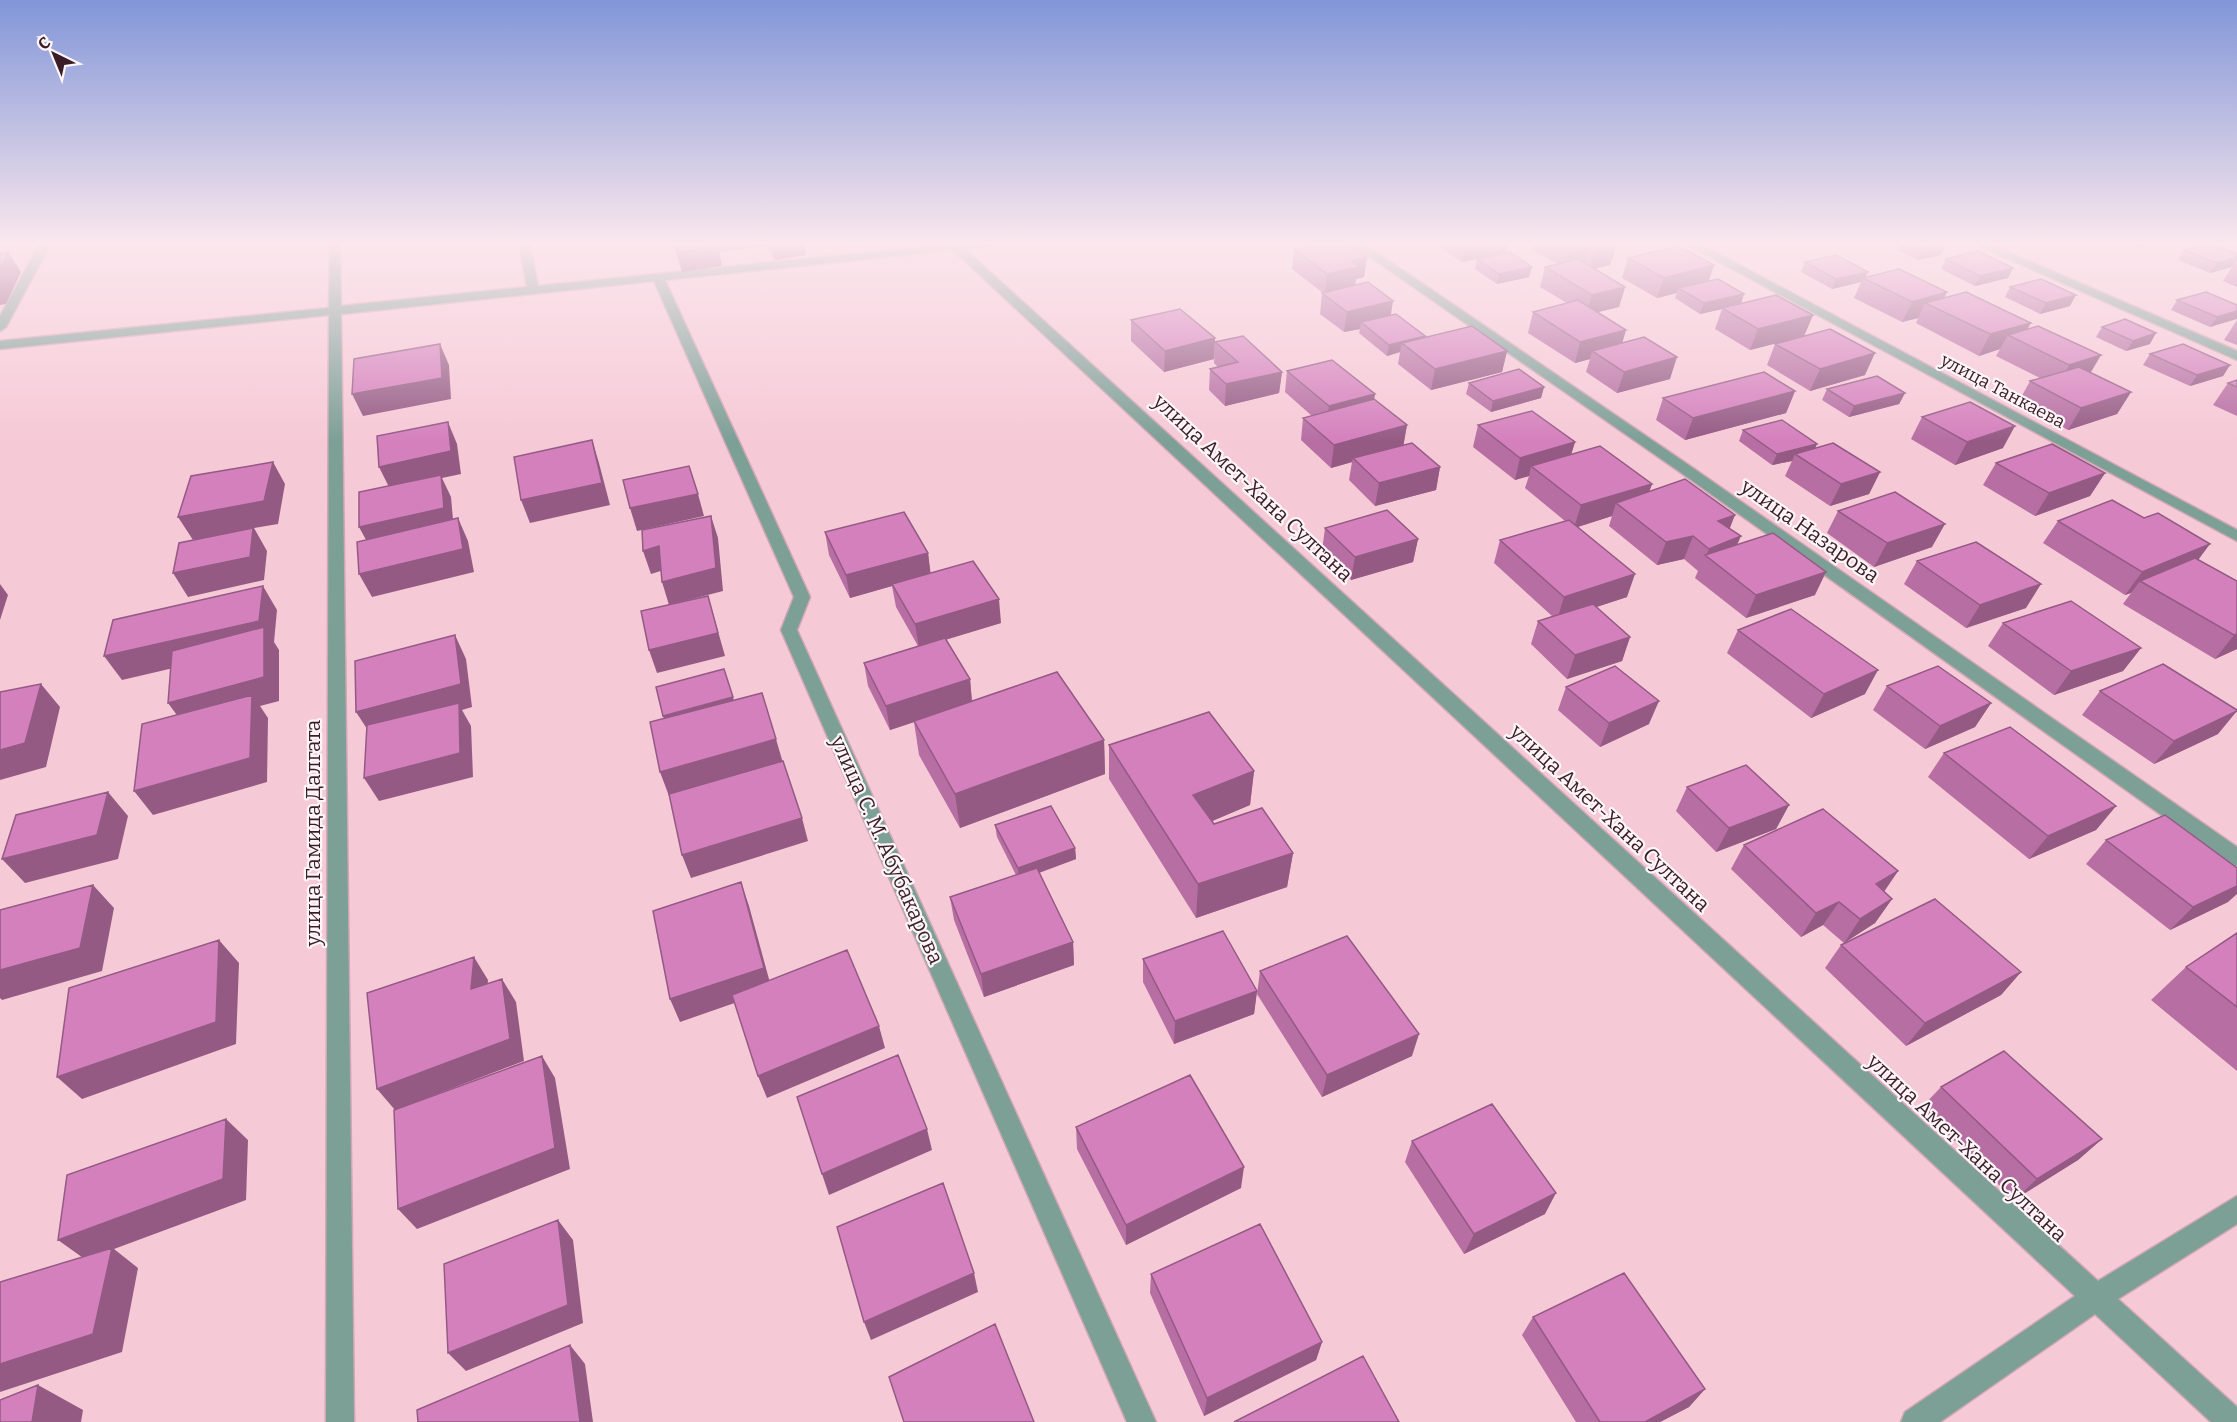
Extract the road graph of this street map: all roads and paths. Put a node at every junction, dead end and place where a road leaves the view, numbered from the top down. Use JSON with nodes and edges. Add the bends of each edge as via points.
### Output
{"nodes":[{"id":1,"x":10,"y":309,"type":"edge"},
{"id":2,"x":351,"y":309,"type":"edge"},
{"id":3,"x":672,"y":309,"type":"edge"},
{"id":4,"x":1024,"y":309,"type":"edge"},
{"id":5,"x":1453,"y":309,"type":"edge"},
{"id":6,"x":1813,"y":309,"type":"edge"},
{"id":7,"x":2130,"y":309,"type":"edge"},
{"id":8,"x":335,"y":311,"type":"junction"},
{"id":9,"x":0,"y":327,"type":"edge"},
{"id":10,"x":0,"y":345,"type":"edge"},
{"id":11,"x":2237,"y":356,"type":"edge"},
{"id":12,"x":2237,"y":536,"type":"edge"},
{"id":13,"x":2237,"y":858,"type":"edge"},
{"id":14,"x":2237,"y":1209,"type":"edge"},
{"id":15,"x":2095,"y":1298,"type":"junction"},
{"id":16,"x":340,"y":1422,"type":"edge"},
{"id":17,"x":1142,"y":1422,"type":"edge"},
{"id":18,"x":1915,"y":1422,"type":"edge"},
{"id":19,"x":2232,"y":1422,"type":"edge"}],
"edges":[{"from":1,"to":9,"type":"street"},
{"from":2,"to":8,"type":"street"},
{"from":3,"to":17,"type":"street","name":"улица С. М. Абубакарова","via":[[802,597],[789,630]]},
{"from":4,"to":15,"type":"street","name":"улица Амет-Хана Султана"},
{"from":5,"to":13,"type":"street","name":"улица Назарова"},
{"from":6,"to":12,"type":"street","name":"улица Танкаева"},
{"from":7,"to":11,"type":"street"},
{"from":8,"to":10,"type":"street"},
{"from":8,"to":16,"type":"street","name":"улица Гамида Далгата"},
{"from":14,"to":15,"type":"street"},
{"from":15,"to":18,"type":"street"},
{"from":15,"to":19,"type":"street","name":"улица Амет-Хана Султана"}]}
